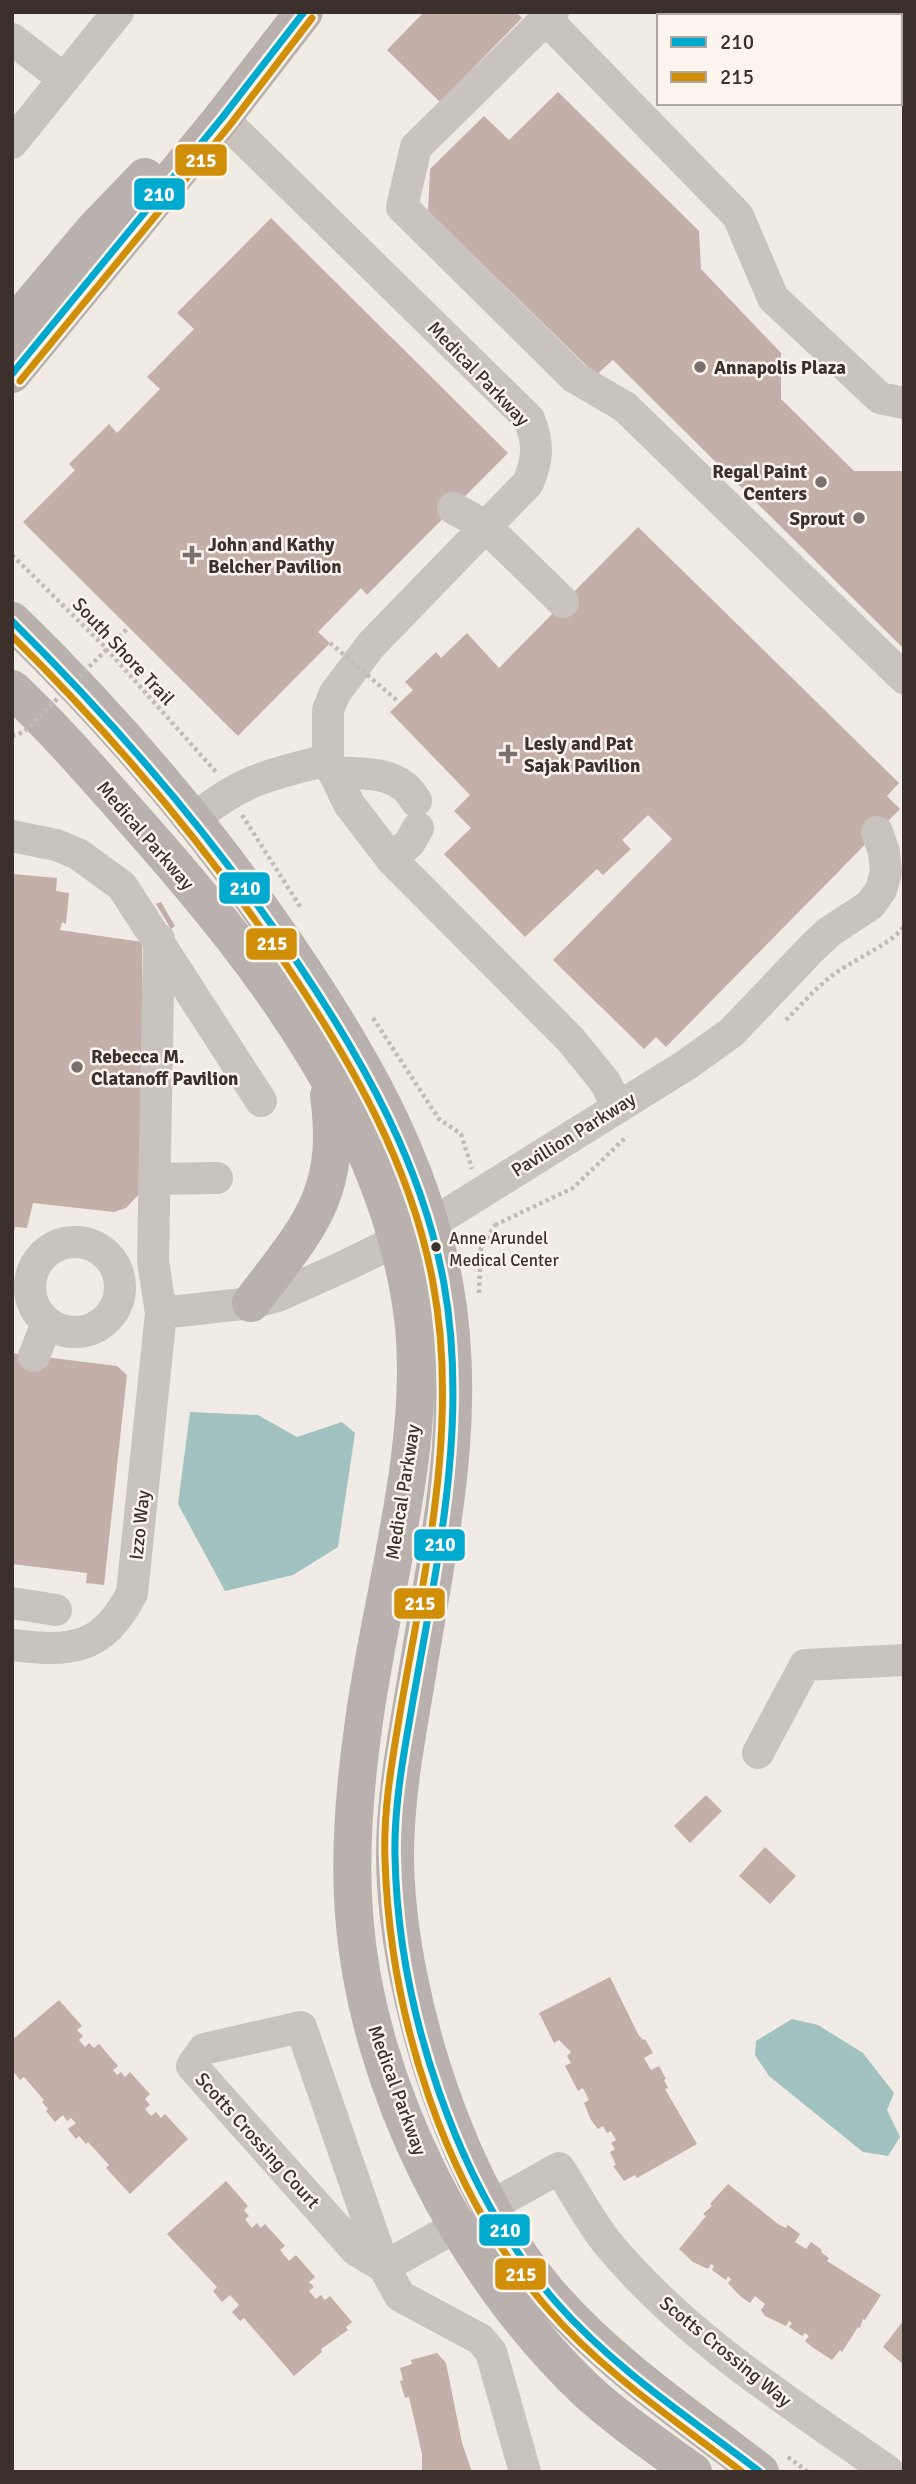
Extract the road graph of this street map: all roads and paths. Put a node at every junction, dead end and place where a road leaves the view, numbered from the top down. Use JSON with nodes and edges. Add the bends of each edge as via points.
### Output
{"nodes":[{"id":1,"x":304,"y":12,"type":"edge"},
{"id":2,"x":550,"y":16,"type":"edge"},
{"id":3,"x":102,"y":18,"type":"edge"},
{"id":4,"x":12,"y":39,"type":"edge"},
{"id":5,"x":64,"y":79,"type":"junction"},
{"id":6,"x":222,"y":118,"type":"junction"},
{"id":7,"x":16,"y":132,"type":"edge"},
{"id":8,"x":12,"y":327,"type":"edge"},
{"id":9,"x":12,"y":374,"type":"edge"},
{"id":10,"x":904,"y":403,"type":"edge"},
{"id":11,"x":453,"y":508,"type":"dead end"},
{"id":12,"x":485,"y":526,"type":"junction"},
{"id":13,"x":12,"y":555,"type":"edge"},
{"id":14,"x":563,"y":602,"type":"dead end"},
{"id":15,"x":12,"y":621,"type":"edge"},
{"id":16,"x":129,"y":627,"type":"dead end"},
{"id":17,"x":330,"y":643,"type":"dead end"},
{"id":18,"x":904,"y":678,"type":"edge"},
{"id":19,"x":12,"y":689,"type":"edge"},
{"id":20,"x":399,"y":702,"type":"dead end"},
{"id":21,"x":12,"y":736,"type":"edge"},
{"id":22,"x":330,"y":766,"type":"junction"},
{"id":23,"x":213,"y":768,"type":"dead end"},
{"id":24,"x":195,"y":818,"type":"junction"},
{"id":25,"x":877,"y":832,"type":"dead end"},
{"id":26,"x":12,"y":836,"type":"edge"},
{"id":27,"x":392,"y":860,"type":"junction"},
{"id":28,"x":159,"y":939,"type":"junction"},
{"id":29,"x":326,"y":1077,"type":"junction"},
{"id":30,"x":261,"y":1101,"type":"dead end"},
{"id":31,"x":618,"y":1107,"type":"junction"},
{"id":32,"x":217,"y":1178,"type":"dead end"},
{"id":33,"x":154,"y":1179,"type":"junction"},
{"id":34,"x":431,"y":1224,"type":"junction"},
{"id":35,"x":495,"y":1224,"type":"dead end"},
{"id":36,"x":398,"y":1241,"type":"junction"},
{"id":37,"x":120,"y":1291,"type":"junction"},
{"id":38,"x":479,"y":1301,"type":"dead end"},
{"id":39,"x":251,"y":1303,"type":"junction"},
{"id":40,"x":161,"y":1313,"type":"junction"},
{"id":41,"x":47,"y":1323,"type":"junction"},
{"id":42,"x":34,"y":1356,"type":"dead end"},
{"id":43,"x":12,"y":1603,"type":"edge"},
{"id":44,"x":56,"y":1609,"type":"dead end"},
{"id":45,"x":12,"y":1645,"type":"edge"},
{"id":46,"x":904,"y":1661,"type":"edge"},
{"id":47,"x":758,"y":1753,"type":"dead end"},
{"id":48,"x":491,"y":2206,"type":"junction"},
{"id":49,"x":457,"y":2226,"type":"junction"},
{"id":50,"x":384,"y":2267,"type":"junction"},
{"id":51,"x":773,"y":2464,"type":"edge"},
{"id":52,"x":524,"y":2472,"type":"edge"},
{"id":53,"x":693,"y":2472,"type":"edge"},
{"id":54,"x":808,"y":2472,"type":"edge"},
{"id":55,"x":889,"y":2472,"type":"edge"}],
"edges":[{"from":1,"to":6,"type":"main road"},
{"from":2,"to":10,"type":"street","via":[[738,216],[773,298],[880,398]]},
{"from":2,"to":18,"type":"street","via":[[416,147],[402,207],[574,377],[625,407]]},
{"from":3,"to":5,"type":"street"},
{"from":4,"to":5,"type":"street"},
{"from":5,"to":7,"type":"street"},
{"from":6,"to":8,"type":"main road","via":[[135,185]]},
{"from":6,"to":9,"type":"main road"},
{"from":6,"to":12,"type":"street","name":"Medical Parkway","via":[[529,419],[537,439],[537,460],[528,483]]},
{"from":11,"to":12,"type":"street"},
{"from":12,"to":14,"type":"street"},
{"from":12,"to":22,"type":"street","name":"Medical Parkway","via":[[371,645],[335,693],[328,710]]},
{"from":13,"to":23,"type":"path","name":"South Shore Trail","via":[[103,645]]},
{"from":15,"to":24,"type":"main road","name":"Medical Parkway","via":[[125,735]]},
{"from":16,"to":21,"type":"path","bridge":true,"via":[[24,732]]},
{"from":17,"to":20,"type":"path","bridge":true},
{"from":19,"to":29,"type":"main road","name":"Medical Parkway","via":[[106,787],[221,922],[286,1010]]},
{"from":22,"to":24,"type":"street","via":[[258,777],[228,792]]},
{"from":22,"to":27,"type":"street","name":"Medical Parkway","via":[[349,804]]},
{"from":22,"to":27,"type":"street","via":[[396,779],[408,788],[417,815],[411,842]]},
{"from":24,"to":34,"type":"main road","name":"Medical Parkway","via":[[338,1020],[404,1147]]},
{"from":25,"to":31,"type":"street","name":"Pavillion Parkway","via":[[886,872],[870,905],[811,949],[732,1032]]},
{"from":26,"to":28,"type":"street","via":[[57,845],[102,868],[122,886]]},
{"from":27,"to":31,"type":"street","name":"Medical Parkway","via":[[557,1024],[605,1082]]},
{"from":28,"to":30,"type":"street"},
{"from":28,"to":33,"type":"street","name":"Izzo Way"},
{"from":29,"to":36,"type":"main road","name":"Medical Parkway","via":[[362,1143]]},
{"from":29,"to":39,"type":"main road","via":[[334,1149],[323,1197],[296,1245]]},
{"from":31,"to":34,"type":"street","name":"Pavillion Parkway"},
{"from":32,"to":33,"type":"street"},
{"from":33,"to":40,"type":"street","name":"Izzo Way","via":[[153,1261]]},
{"from":34,"to":36,"type":"street","name":"Pavillion Parkway"},
{"from":34,"to":48,"type":"main road","name":"Medical Parkway","via":[[445,1286],[455,1426],[447,1502],[402,1768],[395,1853],[397,1906],[424,2043],[442,2099]]},
{"from":35,"to":38,"type":"path","via":[[481,1248]]},
{"from":36,"to":39,"type":"street","name":"Pavillion Parkway","via":[[278,1296]]},
{"from":36,"to":49,"type":"main road","name":"Medical Parkway","via":[[414,1325],[416,1407],[364,1720],[353,1826],[354,1915],[374,2033],[424,2160]]},
{"from":37,"to":40,"type":"street"},
{"from":37,"to":41,"type":"street","via":[[109,1316],[87,1331],[62,1330]]},
{"from":37,"to":41,"type":"street","via":[[115,1265],[106,1253],[89,1244],[61,1244],[40,1258],[30,1282],[34,1308]]},
{"from":39,"to":40,"type":"street","name":"Pavillion Parkway"},
{"from":40,"to":45,"type":"street","name":"Izzo Way","via":[[132,1593],[121,1614],[82,1644],[56,1650]]},
{"from":41,"to":42,"type":"street"},
{"from":43,"to":44,"type":"street"},
{"from":46,"to":47,"type":"street","via":[[805,1665]]},
{"from":48,"to":51,"type":"main road","name":"Medical Parkway","via":[[512,2245],[582,2329],[630,2371]]},
{"from":48,"to":55,"type":"street","name":"Scotts Crossing Way","via":[[559,2168],[604,2239],[673,2313]]},
{"from":49,"to":50,"type":"street"},
{"from":49,"to":53,"type":"main road","name":"Medical Parkway","via":[[532,2333],[588,2391]]},
{"from":50,"to":50,"type":"street","name":"Scotts Crossing Court","via":[[356,2250],[192,2066],[204,2049],[301,2027]]},
{"from":50,"to":52,"type":"street","via":[[400,2296],[480,2339],[491,2352]]},
{"from":51,"to":54,"type":"path"}]}
